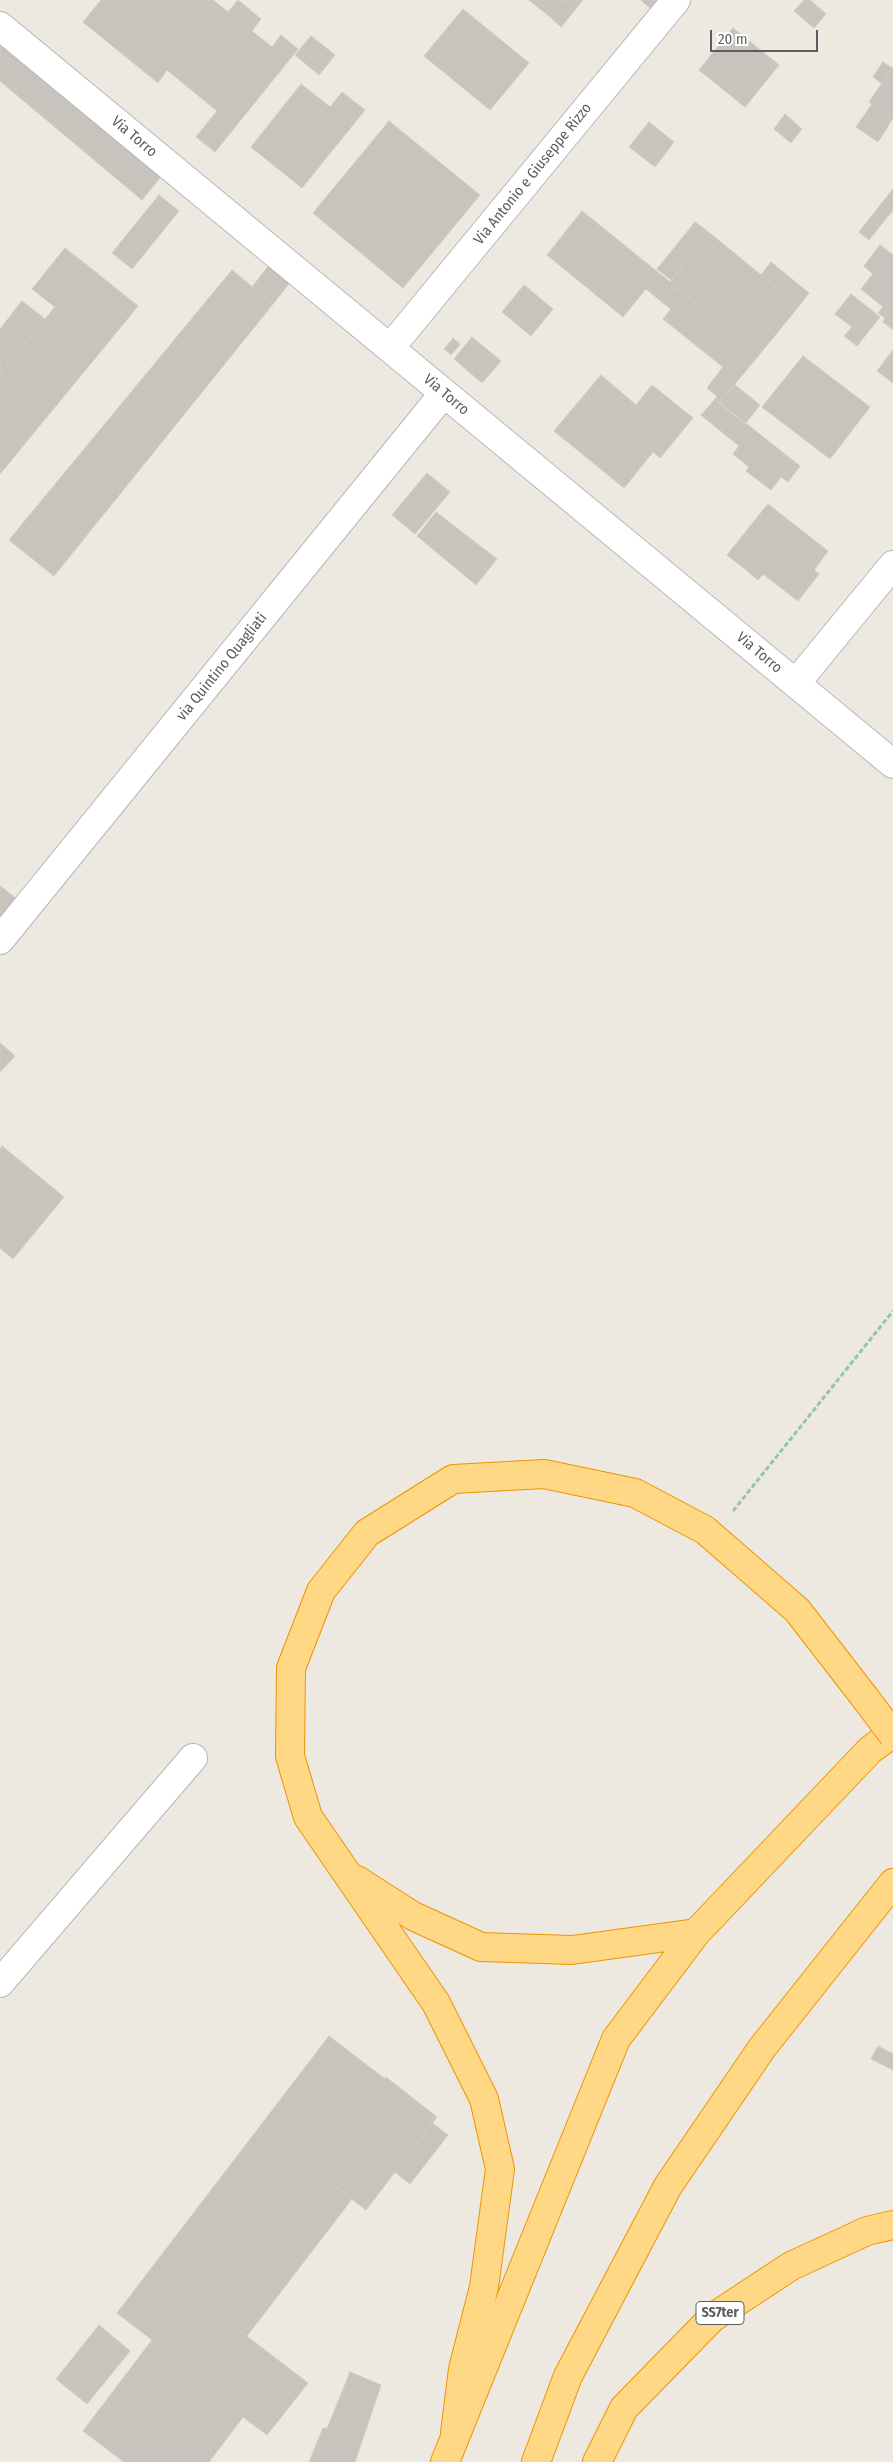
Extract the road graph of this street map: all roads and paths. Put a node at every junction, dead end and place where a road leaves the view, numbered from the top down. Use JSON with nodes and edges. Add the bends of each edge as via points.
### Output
{"nodes":[{"id":1,"x":676,"y":0,"type":"edge"},
{"id":2,"x":0,"y":26,"type":"edge"},
{"id":3,"x":390,"y":348,"type":"junction"},
{"id":4,"x":444,"y":393,"type":"junction"},
{"id":5,"x":893,"y":565,"type":"edge"},
{"id":6,"x":796,"y":684,"type":"junction"},
{"id":7,"x":893,"y":764,"type":"edge"},
{"id":8,"x":0,"y":940,"type":"edge"},
{"id":9,"x":893,"y":1311,"type":"edge"},
{"id":10,"x":733,"y":1510,"type":"dead end"},
{"id":11,"x":893,"y":1734,"type":"edge"},
{"id":12,"x":193,"y":1758,"type":"dead end"},
{"id":13,"x":344,"y":1871,"type":"junction"},
{"id":14,"x":893,"y":1884,"type":"edge"},
{"id":15,"x":696,"y":1933,"type":"junction"},
{"id":16,"x":0,"y":1983,"type":"edge"},
{"id":17,"x":893,"y":2225,"type":"edge"},
{"id":18,"x":456,"y":2433,"type":"junction"},
{"id":19,"x":445,"y":2462,"type":"edge"},
{"id":20,"x":536,"y":2462,"type":"edge"},
{"id":21,"x":597,"y":2462,"type":"edge"}],
"edges":[{"from":1,"to":3,"type":"street","name":"Via Antonio e Giuseppe Rizzo"},
{"from":2,"to":3,"type":"street","name":"Via Torro"},
{"from":3,"to":4,"type":"street","name":"Via Torro"},
{"from":4,"to":6,"type":"street","name":"Via Torro"},
{"from":4,"to":8,"type":"street","name":"via Quintino Quagliati"},
{"from":5,"to":6,"type":"street"},
{"from":6,"to":7,"type":"street","name":"Via Torro"},
{"from":9,"to":10,"type":"path"},
{"from":11,"to":13,"type":"highway","bridge":true,"via":[[797,1610],[705,1530],[635,1494],[544,1474],[453,1479],[367,1533],[321,1592],[291,1668],[290,1756],[308,1817]]},
{"from":11,"to":15,"type":"highway","via":[[870,1750]]},
{"from":12,"to":16,"type":"street"},
{"from":13,"to":15,"type":"highway","via":[[413,1916],[481,1948],[572,1950]]},
{"from":13,"to":18,"type":"highway","via":[[436,2003],[484,2099],[500,2169],[484,2287],[463,2369]]},
{"from":14,"to":20,"type":"highway","via":[[762,2048],[668,2186],[568,2376]]},
{"from":15,"to":18,"type":"highway","via":[[616,2040]]},
{"from":17,"to":21,"type":"highway","number":"SS7ter","via":[[867,2231],[791,2266],[712,2318],[624,2408]]},
{"from":18,"to":19,"type":"highway"}]}
